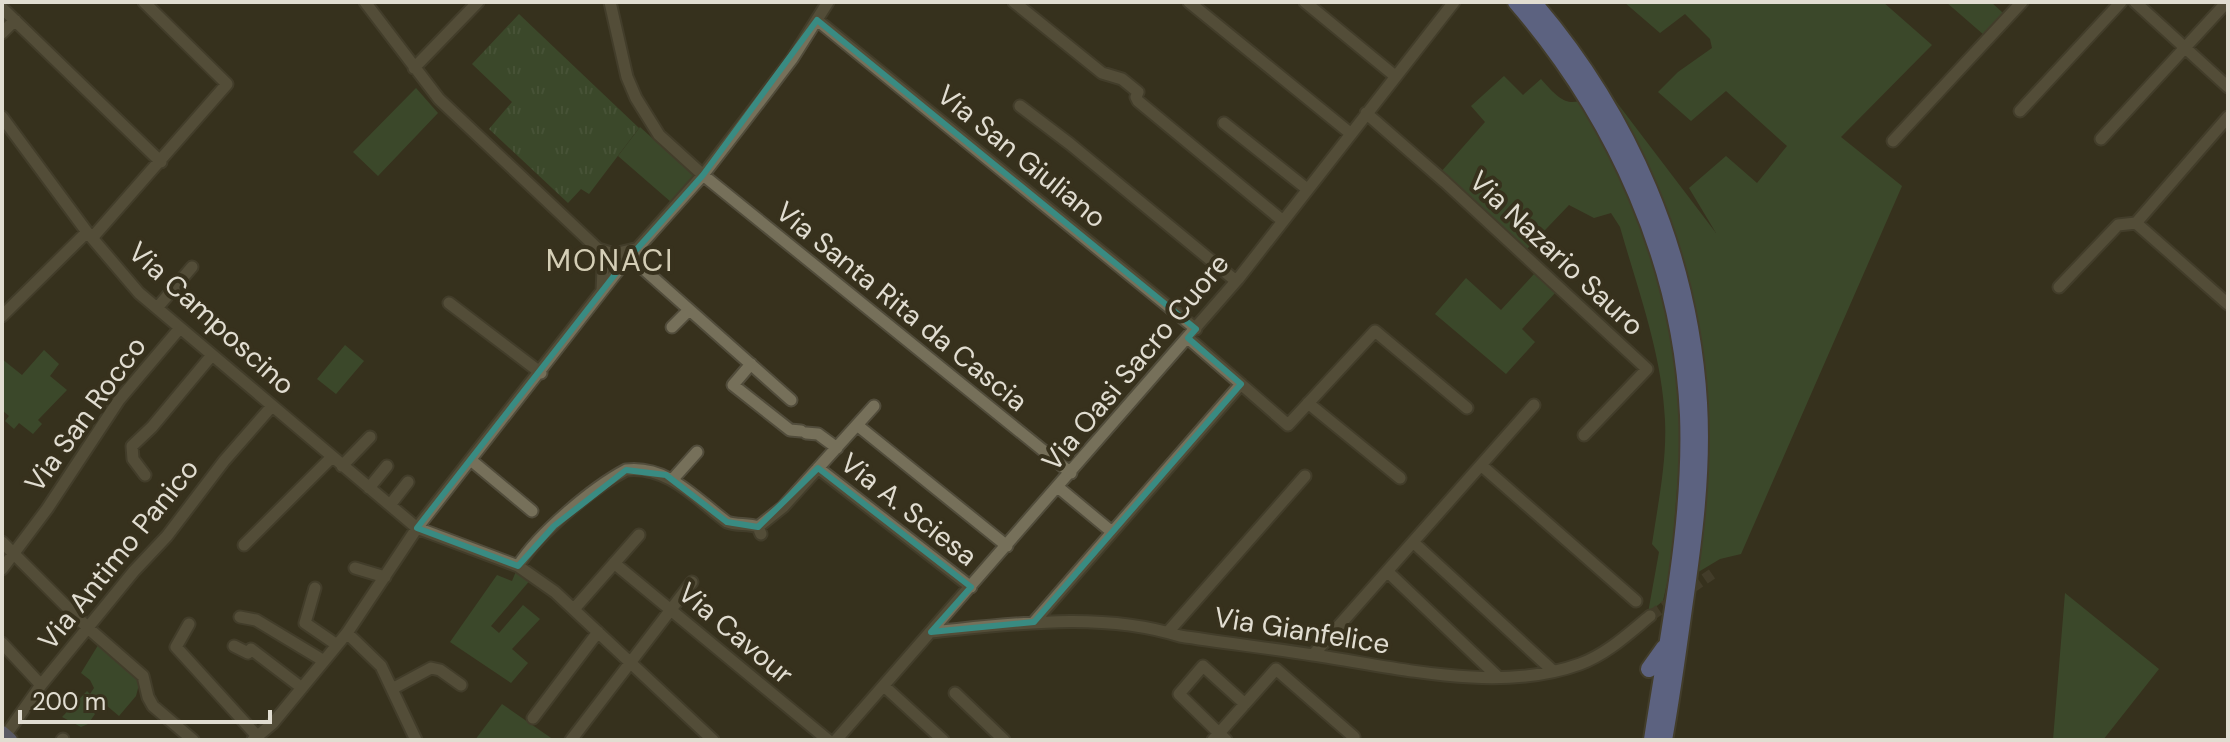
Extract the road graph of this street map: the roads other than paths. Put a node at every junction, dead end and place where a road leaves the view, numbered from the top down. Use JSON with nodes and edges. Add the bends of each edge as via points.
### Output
{"nodes":[{"id":1,"x":144,"y":2,"type":"edge"},
{"id":2,"x":365,"y":2,"type":"edge"},
{"id":3,"x":478,"y":2,"type":"edge"},
{"id":4,"x":610,"y":2,"type":"edge"},
{"id":5,"x":828,"y":2,"type":"edge"},
{"id":6,"x":1014,"y":2,"type":"edge"},
{"id":7,"x":1189,"y":2,"type":"edge"},
{"id":8,"x":1305,"y":2,"type":"edge"},
{"id":9,"x":1516,"y":2,"type":"edge"},
{"id":10,"x":1533,"y":2,"type":"edge"},
{"id":11,"x":2022,"y":2,"type":"edge"},
{"id":12,"x":2121,"y":2,"type":"edge"},
{"id":13,"x":2135,"y":2,"type":"edge"},
{"id":14,"x":2227,"y":2,"type":"edge"},
{"id":15,"x":1448,"y":4,"type":"edge"},
{"id":16,"x":2,"y":8,"type":"edge"},
{"id":17,"x":15,"y":20,"type":"junction"},
{"id":18,"x":817,"y":20,"type":"junction"},
{"id":19,"x":2,"y":33,"type":"edge"},
{"id":20,"x":2185,"y":48,"type":"junction"},
{"id":21,"x":414,"y":68,"type":"junction"},
{"id":22,"x":1395,"y":76,"type":"junction"},
{"id":23,"x":2228,"y":87,"type":"edge"},
{"id":24,"x":1020,"y":106,"type":"dead end"},
{"id":25,"x":2020,"y":111,"type":"dead end"},
{"id":26,"x":1366,"y":113,"type":"junction"},
{"id":27,"x":2,"y":117,"type":"edge"},
{"id":28,"x":2228,"y":117,"type":"edge"},
{"id":29,"x":1224,"y":123,"type":"dead end"},
{"id":30,"x":1350,"y":133,"type":"junction"},
{"id":31,"x":2101,"y":139,"type":"dead end"},
{"id":32,"x":1893,"y":141,"type":"dead end"},
{"id":33,"x":161,"y":162,"type":"junction"},
{"id":34,"x":703,"y":175,"type":"junction"},
{"id":35,"x":1307,"y":189,"type":"junction"},
{"id":36,"x":1649,"y":204,"type":"junction"},
{"id":37,"x":1283,"y":221,"type":"junction"},
{"id":38,"x":2136,"y":223,"type":"junction"},
{"id":39,"x":89,"y":235,"type":"junction"},
{"id":40,"x":639,"y":248,"type":"junction"},
{"id":41,"x":602,"y":253,"type":"junction"},
{"id":42,"x":630,"y":257,"type":"junction"},
{"id":43,"x":192,"y":267,"type":"dead end"},
{"id":44,"x":620,"y":268,"type":"junction"},
{"id":45,"x":1236,"y":281,"type":"junction"},
{"id":46,"x":2059,"y":287,"type":"dead end"},
{"id":47,"x":602,"y":293,"type":"junction"},
{"id":48,"x":449,"y":303,"type":"dead end"},
{"id":49,"x":2228,"y":304,"type":"edge"},
{"id":50,"x":157,"y":308,"type":"junction"},
{"id":51,"x":689,"y":310,"type":"junction"},
{"id":52,"x":2,"y":316,"type":"edge"},
{"id":53,"x":672,"y":327,"type":"dead end"},
{"id":54,"x":180,"y":328,"type":"junction"},
{"id":55,"x":1192,"y":333,"type":"junction"},
{"id":56,"x":212,"y":355,"type":"junction"},
{"id":57,"x":751,"y":364,"type":"junction"},
{"id":58,"x":541,"y":373,"type":"junction"},
{"id":59,"x":1241,"y":384,"type":"junction"},
{"id":60,"x":791,"y":400,"type":"dead end"},
{"id":61,"x":1308,"y":403,"type":"junction"},
{"id":62,"x":1534,"y":405,"type":"dead end"},
{"id":63,"x":272,"y":406,"type":"junction"},
{"id":64,"x":874,"y":406,"type":"dead end"},
{"id":65,"x":1467,"y":408,"type":"dead end"},
{"id":66,"x":857,"y":425,"type":"junction"},
{"id":67,"x":1584,"y":435,"type":"dead end"},
{"id":68,"x":370,"y":437,"type":"dead end"},
{"id":69,"x":837,"y":448,"type":"junction"},
{"id":70,"x":697,"y":452,"type":"dead end"},
{"id":71,"x":332,"y":457,"type":"junction"},
{"id":72,"x":472,"y":461,"type":"junction"},
{"id":73,"x":1481,"y":465,"type":"junction"},
{"id":74,"x":342,"y":466,"type":"junction"},
{"id":75,"x":387,"y":466,"type":"dead end"},
{"id":76,"x":818,"y":468,"type":"junction"},
{"id":77,"x":1071,"y":473,"type":"junction"},
{"id":78,"x":145,"y":475,"type":"dead end"},
{"id":79,"x":1305,"y":476,"type":"dead end"},
{"id":80,"x":1400,"y":478,"type":"dead end"},
{"id":81,"x":672,"y":480,"type":"junction"},
{"id":82,"x":408,"y":482,"type":"dead end"},
{"id":83,"x":369,"y":488,"type":"junction"},
{"id":84,"x":1059,"y":488,"type":"junction"},
{"id":85,"x":390,"y":505,"type":"junction"},
{"id":86,"x":532,"y":511,"type":"dead end"},
{"id":87,"x":417,"y":528,"type":"junction"},
{"id":88,"x":1112,"y":532,"type":"junction"},
{"id":89,"x":639,"y":535,"type":"dead end"},
{"id":90,"x":2,"y":542,"type":"edge"},
{"id":91,"x":1413,"y":542,"type":"junction"},
{"id":92,"x":244,"y":545,"type":"dead end"},
{"id":93,"x":1007,"y":546,"type":"junction"},
{"id":94,"x":14,"y":552,"type":"junction"},
{"id":95,"x":614,"y":563,"type":"junction"},
{"id":96,"x":518,"y":566,"type":"junction"},
{"id":97,"x":355,"y":568,"type":"dead end"},
{"id":98,"x":2,"y":569,"type":"edge"},
{"id":99,"x":1388,"y":572,"type":"junction"},
{"id":100,"x":385,"y":577,"type":"junction"},
{"id":101,"x":692,"y":582,"type":"dead end"},
{"id":102,"x":971,"y":587,"type":"junction"},
{"id":103,"x":315,"y":588,"type":"dead end"},
{"id":104,"x":1636,"y":601,"type":"dead end"},
{"id":105,"x":574,"y":609,"type":"junction"},
{"id":106,"x":669,"y":609,"type":"junction"},
{"id":107,"x":1650,"y":616,"type":"tunnel mouth"},
{"id":108,"x":240,"y":617,"type":"dead end"},
{"id":109,"x":1034,"y":622,"type":"junction"},
{"id":110,"x":189,"y":624,"type":"dead end"},
{"id":111,"x":88,"y":628,"type":"junction"},
{"id":112,"x":598,"y":632,"type":"junction"},
{"id":113,"x":931,"y":632,"type":"junction"},
{"id":114,"x":1168,"y":632,"type":"junction"},
{"id":115,"x":347,"y":633,"type":"junction"},
{"id":116,"x":1668,"y":639,"type":"junction"},
{"id":117,"x":2,"y":643,"type":"edge"},
{"id":118,"x":337,"y":645,"type":"junction"},
{"id":119,"x":234,"y":646,"type":"dead end"},
{"id":120,"x":1313,"y":655,"type":"junction"},
{"id":121,"x":324,"y":661,"type":"junction"},
{"id":122,"x":629,"y":661,"type":"junction"},
{"id":123,"x":1649,"y":669,"type":"dead end"},
{"id":124,"x":1552,"y":670,"type":"junction"},
{"id":125,"x":1498,"y":677,"type":"junction"},
{"id":126,"x":41,"y":685,"type":"junction"},
{"id":127,"x":461,"y":685,"type":"dead end"},
{"id":128,"x":884,"y":686,"type":"junction"},
{"id":129,"x":302,"y":688,"type":"junction"},
{"id":130,"x":392,"y":689,"type":"junction"},
{"id":131,"x":955,"y":693,"type":"dead end"},
{"id":132,"x":1245,"y":704,"type":"junction"},
{"id":133,"x":533,"y":718,"type":"dead end"},
{"id":134,"x":6,"y":736,"type":"edge"},
{"id":135,"x":260,"y":737,"type":"edge"},
{"id":136,"x":1219,"y":738,"type":"edge"},
{"id":137,"x":193,"y":740,"type":"edge"},
{"id":138,"x":416,"y":740,"type":"edge"},
{"id":139,"x":571,"y":740,"type":"edge"},
{"id":140,"x":713,"y":740,"type":"edge"},
{"id":141,"x":828,"y":740,"type":"edge"},
{"id":142,"x":836,"y":740,"type":"edge"},
{"id":143,"x":943,"y":740,"type":"edge"},
{"id":144,"x":1004,"y":740,"type":"edge"},
{"id":145,"x":1352,"y":740,"type":"edge"},
{"id":146,"x":1652,"y":740,"type":"edge"},
{"id":147,"x":1664,"y":740,"type":"edge"}],
"edges":[{"from":1,"to":33,"type":"street","via":[[227,84]]},
{"from":2,"to":21,"type":"street"},
{"from":3,"to":21,"type":"street"},
{"from":4,"to":34,"type":"street","name":"Via Santa Rita da Cascia","via":[[636,98],[659,135]]},
{"from":5,"to":18,"type":"street"},
{"from":6,"to":37,"type":"street","via":[[1102,73],[1122,79],[1138,92],[1138,101]]},
{"from":7,"to":30,"type":"street"},
{"from":8,"to":22,"type":"street"},
{"from":9,"to":36,"type":"highway","via":[[1600,117]]},
{"from":10,"to":36,"type":"highway","via":[[1612,113]]},
{"from":11,"to":32,"type":"street"},
{"from":12,"to":25,"type":"street"},
{"from":13,"to":20,"type":"street"},
{"from":14,"to":20,"type":"street"},
{"from":15,"to":22,"type":"street","name":"Via Oasi Sacro Cuore"},
{"from":16,"to":17,"type":"street"},
{"from":17,"to":19,"type":"street"},
{"from":17,"to":33,"type":"street"},
{"from":18,"to":34,"type":"street"},
{"from":18,"to":55,"type":"street","name":"Via San Giuliano"},
{"from":20,"to":23,"type":"street"},
{"from":20,"to":31,"type":"street"},
{"from":21,"to":41,"type":"street","via":[[439,99]]},
{"from":22,"to":26,"type":"street","name":"Via Oasi Sacro Cuore"},
{"from":24,"to":45,"type":"street"},
{"from":26,"to":30,"type":"street","name":"Via Oasi Sacro Cuore"},
{"from":26,"to":67,"type":"street","name":"Via Nazario Sauro","via":[[1647,369]]},
{"from":27,"to":39,"type":"street","name":"Via Camposcino"},
{"from":28,"to":38,"type":"street"},
{"from":29,"to":35,"type":"street"},
{"from":30,"to":35,"type":"street","name":"Via Oasi Sacro Cuore"},
{"from":33,"to":39,"type":"street"},
{"from":34,"to":40,"type":"street"},
{"from":34,"to":77,"type":"street","name":"Via Santa Rita da Cascia"},
{"from":35,"to":37,"type":"street","name":"Via Oasi Sacro Cuore"},
{"from":36,"to":116,"type":"highway","via":[[1677,329],[1688,415],[1683,535]]},
{"from":36,"to":147,"type":"highway","via":[[1681,283],[1699,405],[1695,537]]},
{"from":37,"to":45,"type":"street","name":"Via Oasi Sacro Cuore"},
{"from":38,"to":46,"type":"street","via":[[2118,225]]},
{"from":38,"to":49,"type":"street"},
{"from":39,"to":50,"type":"street","name":"Via Camposcino"},
{"from":39,"to":52,"type":"street"},
{"from":40,"to":41,"type":"street"},
{"from":40,"to":42,"type":"street"},
{"from":41,"to":44,"type":"street","via":[[618,261]]},
{"from":41,"to":47,"type":"street"},
{"from":42,"to":44,"type":"street"},
{"from":42,"to":51,"type":"street"},
{"from":43,"to":50,"type":"street"},
{"from":44,"to":47,"type":"street"},
{"from":45,"to":55,"type":"street","name":"Via Oasi Sacro Cuore"},
{"from":47,"to":58,"type":"street"},
{"from":48,"to":58,"type":"street"},
{"from":50,"to":54,"type":"street","name":"Via Camposcino"},
{"from":51,"to":53,"type":"street"},
{"from":51,"to":57,"type":"street"},
{"from":54,"to":56,"type":"street","name":"Via Camposcino"},
{"from":54,"to":94,"type":"street","name":"Via San Rocco","via":[[119,400]]},
{"from":55,"to":59,"type":"street","name":"Via San Giuliano"},
{"from":55,"to":77,"type":"street","name":"Via Oasi Sacro Cuore"},
{"from":56,"to":63,"type":"street","name":"Via Camposcino"},
{"from":56,"to":78,"type":"street","via":[[132,446],[133,459]]},
{"from":57,"to":60,"type":"street"},
{"from":57,"to":69,"type":"street","via":[[733,385],[790,430],[818,434]]},
{"from":58,"to":72,"type":"street"},
{"from":59,"to":61,"type":"street","name":"Via San Giuliano","via":[[1288,425]]},
{"from":59,"to":88,"type":"street"},
{"from":61,"to":65,"type":"street","via":[[1375,331]]},
{"from":61,"to":80,"type":"street"},
{"from":62,"to":73,"type":"street"},
{"from":63,"to":71,"type":"street","name":"Via Camposcino"},
{"from":63,"to":111,"type":"street","name":"Via Antimo Panico"},
{"from":64,"to":66,"type":"street"},
{"from":66,"to":69,"type":"street"},
{"from":66,"to":93,"type":"street"},
{"from":68,"to":74,"type":"street"},
{"from":69,"to":76,"type":"street"},
{"from":70,"to":81,"type":"street"},
{"from":71,"to":74,"type":"street","name":"Via Camposcino"},
{"from":71,"to":92,"type":"street"},
{"from":72,"to":86,"type":"street"},
{"from":72,"to":87,"type":"street"},
{"from":73,"to":91,"type":"street"},
{"from":73,"to":104,"type":"street"},
{"from":74,"to":83,"type":"street","name":"Via Camposcino"},
{"from":75,"to":83,"type":"street"},
{"from":76,"to":81,"type":"street","via":[[760,530],[727,522]]},
{"from":76,"to":102,"type":"street","name":"Via A. Sciesa"},
{"from":77,"to":84,"type":"street","name":"Via Oasi Sacro Cuore"},
{"from":79,"to":114,"type":"street"},
{"from":81,"to":96,"type":"street","via":[[639,468],[615,476],[549,530]]},
{"from":82,"to":85,"type":"street"},
{"from":83,"to":85,"type":"street","name":"Via Camposcino"},
{"from":84,"to":88,"type":"street"},
{"from":84,"to":93,"type":"street","name":"Via Oasi Sacro Cuore"},
{"from":85,"to":87,"type":"street","name":"Via Camposcino"},
{"from":87,"to":96,"type":"street","name":"Via Camposcino"},
{"from":87,"to":100,"type":"street"},
{"from":88,"to":109,"type":"street"},
{"from":89,"to":95,"type":"street"},
{"from":90,"to":94,"type":"street"},
{"from":91,"to":99,"type":"street"},
{"from":91,"to":124,"type":"street"},
{"from":93,"to":102,"type":"street","name":"Via Oasi Sacro Cuore"},
{"from":94,"to":98,"type":"street","name":"Via San Rocco"},
{"from":94,"to":111,"type":"street"},
{"from":95,"to":105,"type":"street"},
{"from":95,"to":106,"type":"street","name":"Via Cavour"},
{"from":96,"to":105,"type":"street","name":"Via Camposcino"},
{"from":97,"to":100,"type":"street"},
{"from":99,"to":120,"type":"street"},
{"from":99,"to":125,"type":"street"},
{"from":100,"to":115,"type":"street"},
{"from":101,"to":106,"type":"street"},
{"from":102,"to":113,"type":"street","name":"Via Oasi Sacro Cuore"},
{"from":103,"to":118,"type":"street","via":[[305,623]]},
{"from":105,"to":112,"type":"street","name":"Via Camposcino"},
{"from":106,"to":122,"type":"street"},
{"from":106,"to":141,"type":"street","name":"Via Cavour"},
{"from":107,"to":124,"type":"street","name":"Via Gianfelice","via":[[1599,655]]},
{"from":108,"to":121,"type":"street","via":[[256,620]]},
{"from":109,"to":113,"type":"street","name":"Via Gianfelice"},
{"from":109,"to":114,"type":"street","name":"Via Gianfelice","via":[[1146,625]]},
{"from":110,"to":135,"type":"street","via":[[176,647]]},
{"from":111,"to":126,"type":"street","name":"Via Antimo Panico"},
{"from":111,"to":137,"type":"street","via":[[143,676],[153,706]]},
{"from":112,"to":122,"type":"street","name":"Via Camposcino"},
{"from":112,"to":133,"type":"street"},
{"from":113,"to":128,"type":"street","name":"Via Oasi Sacro Cuore"},
{"from":114,"to":120,"type":"street","name":"Via Gianfelice"},
{"from":115,"to":118,"type":"street"},
{"from":115,"to":130,"type":"street","via":[[381,666]]},
{"from":116,"to":123,"type":"highway"},
{"from":116,"to":146,"type":"highway"},
{"from":117,"to":126,"type":"street"},
{"from":118,"to":121,"type":"street"},
{"from":119,"to":129,"type":"street","via":[[248,653],[251,649]]},
{"from":120,"to":125,"type":"street","name":"Via Gianfelice","via":[[1432,675]]},
{"from":121,"to":129,"type":"street"},
{"from":122,"to":139,"type":"street"},
{"from":122,"to":140,"type":"street","name":"Via Camposcino"},
{"from":124,"to":125,"type":"street","name":"Via Gianfelice"},
{"from":126,"to":134,"type":"street","name":"Via Antimo Panico"},
{"from":127,"to":130,"type":"street","via":[[431,668]]},
{"from":128,"to":142,"type":"street","name":"Via Oasi Sacro Cuore"},
{"from":128,"to":143,"type":"street"},
{"from":129,"to":135,"type":"street"},
{"from":130,"to":138,"type":"street"},
{"from":131,"to":144,"type":"street"},
{"from":132,"to":136,"type":"street"},
{"from":132,"to":136,"type":"street","via":[[1203,666],[1179,694]]},
{"from":132,"to":145,"type":"street","via":[[1276,669]]}]}
